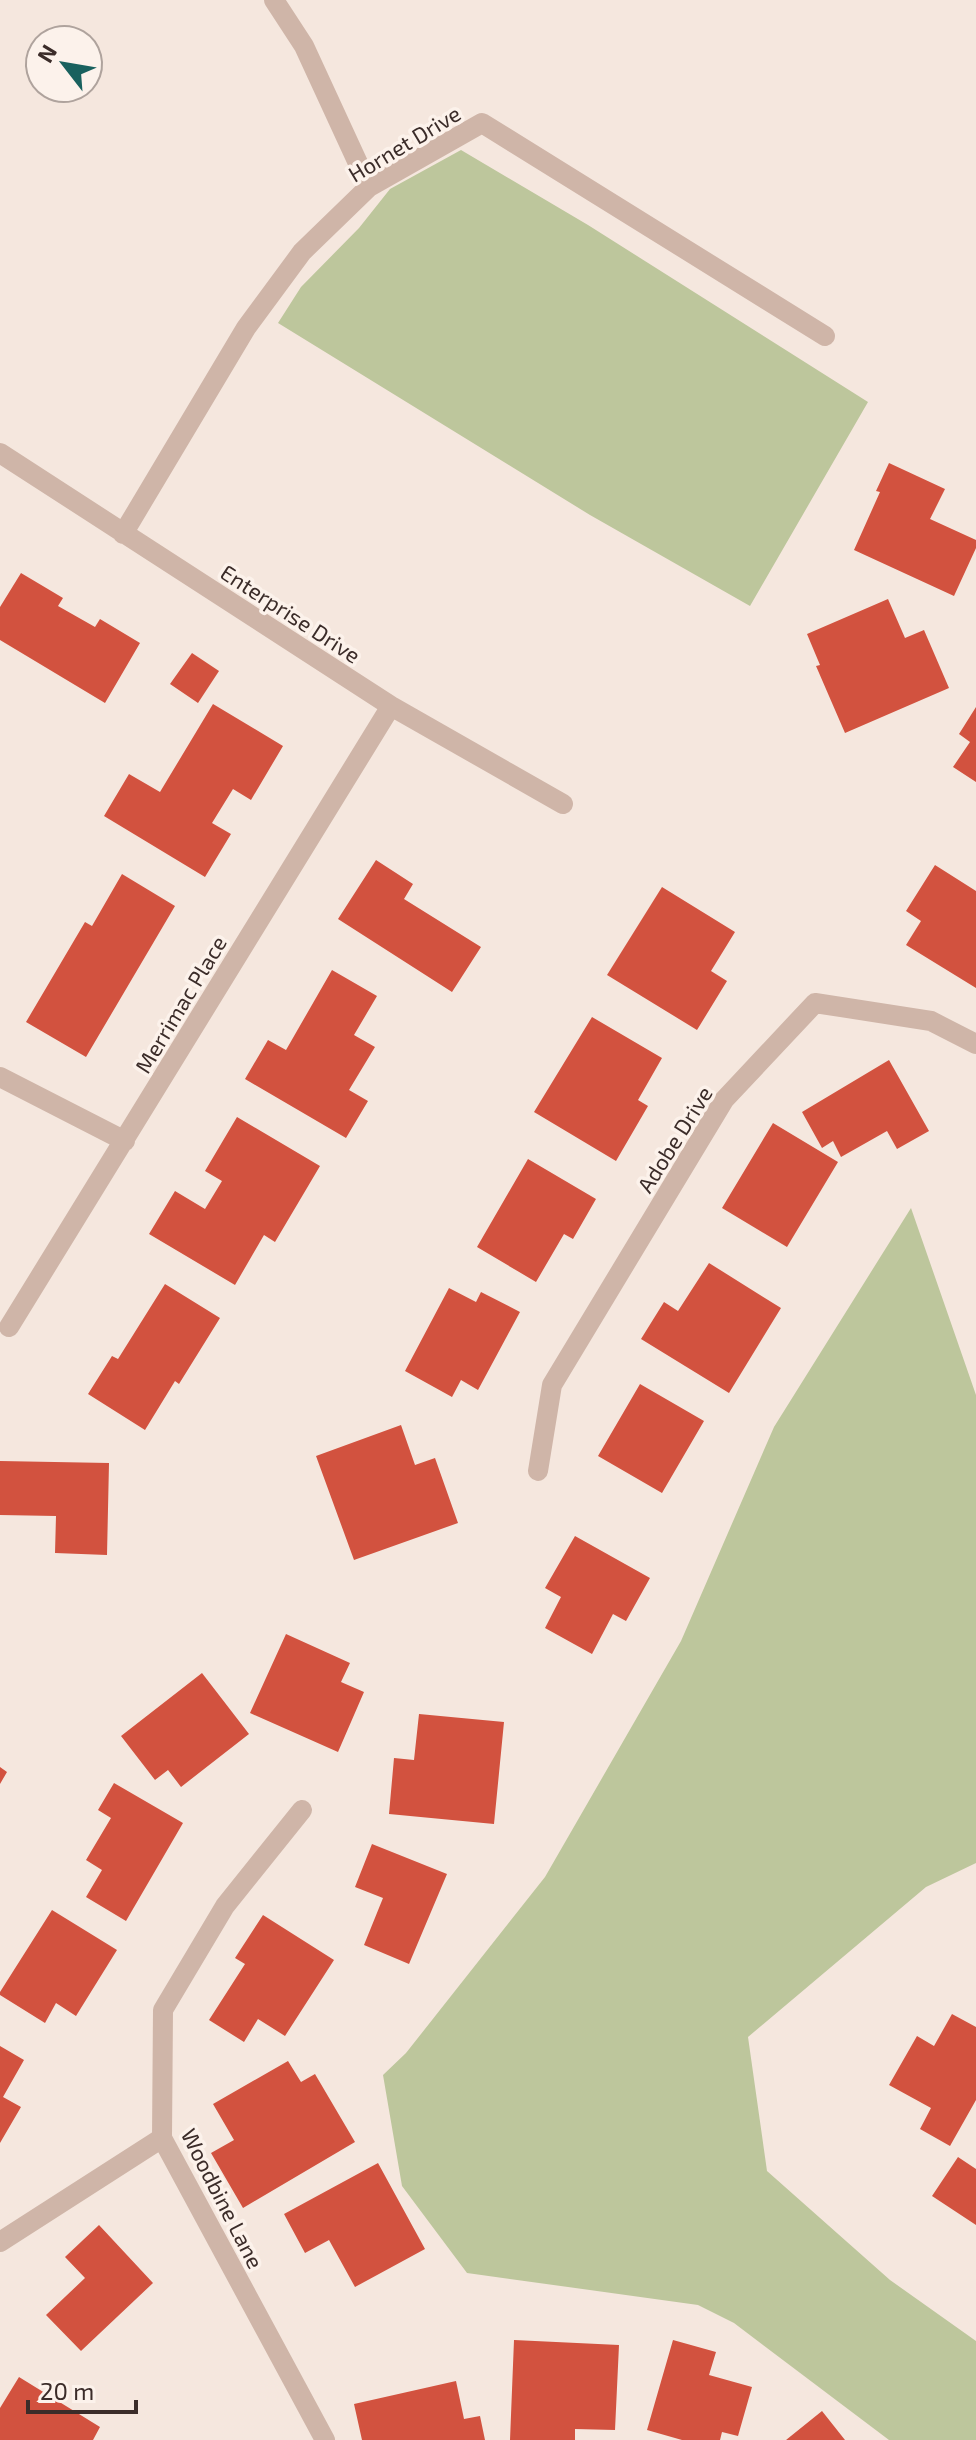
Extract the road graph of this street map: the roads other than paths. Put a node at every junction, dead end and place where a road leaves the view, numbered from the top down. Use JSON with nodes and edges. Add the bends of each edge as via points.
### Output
{"nodes":[{"id":1,"x":274,"y":0,"type":"edge"},
{"id":2,"x":369,"y":187,"type":"junction"},
{"id":3,"x":825,"y":336,"type":"dead end"},
{"id":4,"x":0,"y":453,"type":"edge"},
{"id":5,"x":123,"y":534,"type":"junction"},
{"id":6,"x":391,"y":706,"type":"junction"},
{"id":7,"x":563,"y":804,"type":"dead end"},
{"id":8,"x":976,"y":1044,"type":"edge"},
{"id":9,"x":0,"y":1077,"type":"edge"},
{"id":10,"x":125,"y":1141,"type":"junction"},
{"id":11,"x":9,"y":1327,"type":"dead end"},
{"id":12,"x":538,"y":1471,"type":"dead end"},
{"id":13,"x":302,"y":1810,"type":"dead end"},
{"id":14,"x":162,"y":2138,"type":"junction"},
{"id":15,"x":0,"y":2242,"type":"edge"},
{"id":16,"x":325,"y":2440,"type":"edge"}],
"edges":[{"from":1,"to":2,"type":"street","via":[[304,46]]},
{"from":2,"to":3,"type":"street","name":"Hornet Drive","via":[[482,123]]},
{"from":2,"to":5,"type":"street","name":"Hornet Drive","via":[[302,252],[246,328]]},
{"from":4,"to":5,"type":"street","name":"Enterprise Drive"},
{"from":5,"to":6,"type":"street","name":"Enterprise Drive"},
{"from":6,"to":7,"type":"street","name":"Enterprise Drive"},
{"from":6,"to":10,"type":"street","name":"Merrimac Place"},
{"from":8,"to":12,"type":"street","name":"Adobe Drive","via":[[931,1021],[815,1003],[724,1100],[552,1385]]},
{"from":9,"to":10,"type":"street"},
{"from":10,"to":11,"type":"street","name":"Merrimac Place"},
{"from":13,"to":14,"type":"street","name":"Woodbine Lane","via":[[225,1906],[163,2010]]},
{"from":14,"to":15,"type":"street"},
{"from":14,"to":16,"type":"street","name":"Woodbine Lane"}]}
